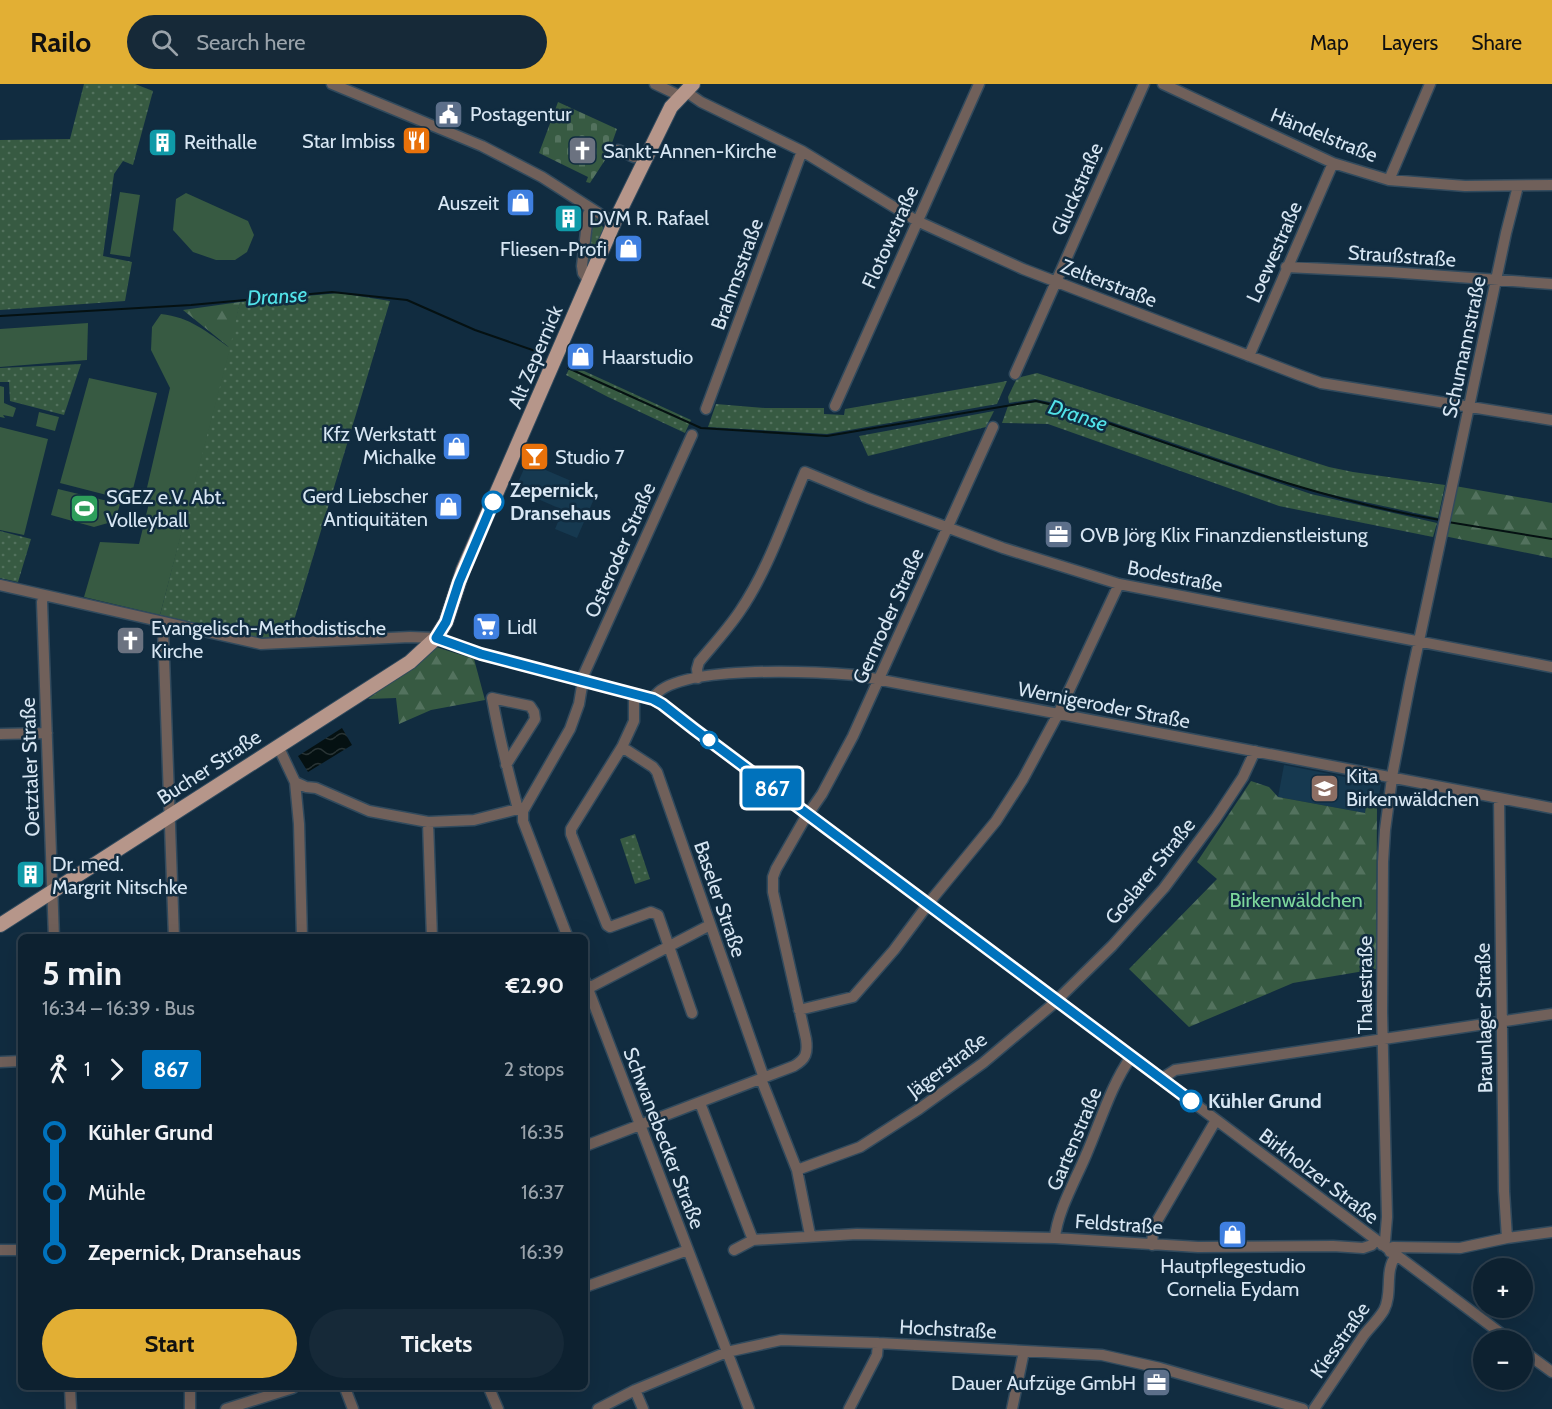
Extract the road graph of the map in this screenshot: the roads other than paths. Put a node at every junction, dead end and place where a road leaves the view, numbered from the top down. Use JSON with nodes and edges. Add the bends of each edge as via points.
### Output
{"nodes":[{"id":1,"x":332,"y":84,"type":"edge"},
{"id":2,"x":656,"y":84,"type":"edge"},
{"id":3,"x":979,"y":84,"type":"edge"},
{"id":4,"x":1144,"y":84,"type":"edge"},
{"id":5,"x":1163,"y":84,"type":"edge"},
{"id":6,"x":1430,"y":84,"type":"edge"},
{"id":7,"x":686,"y":90,"type":"edge"},
{"id":8,"x":618,"y":150,"type":"dead end"},
{"id":9,"x":802,"y":151,"type":"junction"},
{"id":10,"x":634,"y":157,"type":"dead end"},
{"id":11,"x":1333,"y":163,"type":"junction"},
{"id":12,"x":1389,"y":180,"type":"junction"},
{"id":13,"x":1552,"y":185,"type":"edge"},
{"id":14,"x":1518,"y":186,"type":"junction"},
{"id":15,"x":591,"y":209,"type":"junction"},
{"id":16,"x":917,"y":221,"type":"junction"},
{"id":17,"x":614,"y":223,"type":"junction"},
{"id":18,"x":1286,"y":267,"type":"junction"},
{"id":19,"x":1497,"y":280,"type":"junction"},
{"id":20,"x":589,"y":281,"type":"junction"},
{"id":21,"x":1056,"y":281,"type":"junction"},
{"id":22,"x":1552,"y":284,"type":"edge"},
{"id":23,"x":1249,"y":356,"type":"junction"},
{"id":24,"x":1015,"y":374,"type":"dead end"},
{"id":25,"x":835,"y":406,"type":"dead end"},
{"id":26,"x":1469,"y":407,"type":"junction"},
{"id":27,"x":706,"y":409,"type":"dead end"},
{"id":28,"x":1552,"y":420,"type":"edge"},
{"id":29,"x":993,"y":427,"type":"dead end"},
{"id":30,"x":692,"y":435,"type":"dead end"},
{"id":31,"x":1446,"y":515,"type":"joint"},
{"id":32,"x":946,"y":528,"type":"junction"},
{"id":33,"x":1119,"y":584,"type":"junction"},
{"id":34,"x":0,"y":585,"type":"edge"},
{"id":35,"x":44,"y":595,"type":"junction"},
{"id":36,"x":165,"y":623,"type":"junction"},
{"id":37,"x":436,"y":638,"type":"junction"},
{"id":38,"x":1419,"y":641,"type":"junction"},
{"id":39,"x":1552,"y":667,"type":"edge"},
{"id":40,"x":698,"y":678,"type":"junction"},
{"id":41,"x":879,"y":680,"type":"junction"},
{"id":42,"x":583,"y":681,"type":"junction"},
{"id":43,"x":634,"y":694,"type":"junction"},
{"id":44,"x":653,"y":699,"type":"junction"},
{"id":45,"x":1058,"y":714,"type":"junction"},
{"id":46,"x":47,"y":733,"type":"junction"},
{"id":47,"x":0,"y":734,"type":"edge"},
{"id":48,"x":278,"y":746,"type":"junction"},
{"id":49,"x":622,"y":747,"type":"junction"},
{"id":50,"x":1255,"y":751,"type":"junction"},
{"id":51,"x":506,"y":765,"type":"junction"},
{"id":52,"x":1392,"y":777,"type":"junction"},
{"id":53,"x":295,"y":782,"type":"junction"},
{"id":54,"x":1499,"y":798,"type":"junction"},
{"id":55,"x":1552,"y":808,"type":"edge"},
{"id":56,"x":521,"y":810,"type":"junction"},
{"id":57,"x":170,"y":815,"type":"junction"},
{"id":58,"x":808,"y":815,"type":"junction"},
{"id":59,"x":428,"y":822,"type":"junction"},
{"id":60,"x":52,"y":891,"type":"junction"},
{"id":61,"x":928,"y":904,"type":"junction"},
{"id":62,"x":0,"y":925,"type":"edge"},
{"id":63,"x":710,"y":925,"type":"junction"},
{"id":64,"x":54,"y":934,"type":"edge"},
{"id":65,"x":174,"y":934,"type":"edge"},
{"id":66,"x":302,"y":934,"type":"edge"},
{"id":67,"x":432,"y":934,"type":"edge"},
{"id":68,"x":566,"y":934,"type":"edge"},
{"id":69,"x":670,"y":946,"type":"junction"},
{"id":70,"x":588,"y":986,"type":"edge"},
{"id":71,"x":588,"y":992,"type":"edge"},
{"id":72,"x":1057,"y":1001,"type":"junction"},
{"id":73,"x":800,"y":1010,"type":"junction"},
{"id":74,"x":692,"y":1013,"type":"dead end"},
{"id":75,"x":1552,"y":1014,"type":"edge"},
{"id":76,"x":1502,"y":1022,"type":"junction"},
{"id":77,"x":1382,"y":1038,"type":"junction"},
{"id":78,"x":1131,"y":1057,"type":"junction"},
{"id":79,"x":18,"y":1061,"type":"edge"},
{"id":80,"x":0,"y":1062,"type":"edge"},
{"id":81,"x":763,"y":1078,"type":"junction"},
{"id":82,"x":1161,"y":1079,"type":"junction"},
{"id":83,"x":700,"y":1103,"type":"junction"},
{"id":84,"x":1216,"y":1120,"type":"junction"},
{"id":85,"x":640,"y":1126,"type":"junction"},
{"id":86,"x":588,"y":1145,"type":"edge"},
{"id":87,"x":797,"y":1170,"type":"junction"},
{"id":88,"x":1552,"y":1232,"type":"edge"},
{"id":89,"x":810,"y":1235,"type":"junction"},
{"id":90,"x":1055,"y":1238,"type":"junction"},
{"id":91,"x":1507,"y":1238,"type":"junction"},
{"id":92,"x":753,"y":1240,"type":"junction"},
{"id":93,"x":1152,"y":1245,"type":"junction"},
{"id":94,"x":1386,"y":1248,"type":"junction"},
{"id":95,"x":0,"y":1250,"type":"edge"},
{"id":96,"x":18,"y":1250,"type":"edge"},
{"id":97,"x":688,"y":1250,"type":"junction"},
{"id":98,"x":734,"y":1250,"type":"dead end"},
{"id":99,"x":588,"y":1286,"type":"edge"},
{"id":100,"x":1496,"y":1330,"type":"edge"},
{"id":101,"x":878,"y":1343,"type":"junction"},
{"id":102,"x":1024,"y":1351,"type":"junction"},
{"id":103,"x":727,"y":1353,"type":"junction"},
{"id":104,"x":1533,"y":1358,"type":"edge"},
{"id":105,"x":1552,"y":1372,"type":"edge"},
{"id":106,"x":70,"y":1390,"type":"edge"},
{"id":107,"x":190,"y":1390,"type":"edge"},
{"id":108,"x":287,"y":1390,"type":"edge"},
{"id":109,"x":346,"y":1390,"type":"edge"},
{"id":110,"x":490,"y":1390,"type":"edge"},
{"id":111,"x":635,"y":1390,"type":"junction"},
{"id":112,"x":70,"y":1409,"type":"edge"},
{"id":113,"x":190,"y":1409,"type":"edge"},
{"id":114,"x":226,"y":1409,"type":"edge"},
{"id":115,"x":353,"y":1409,"type":"edge"},
{"id":116,"x":498,"y":1409,"type":"edge"},
{"id":117,"x":598,"y":1409,"type":"edge"},
{"id":118,"x":643,"y":1409,"type":"edge"},
{"id":119,"x":749,"y":1409,"type":"edge"},
{"id":120,"x":849,"y":1409,"type":"edge"},
{"id":121,"x":1011,"y":1409,"type":"edge"},
{"id":122,"x":1303,"y":1409,"type":"edge"},
{"id":123,"x":1314,"y":1409,"type":"edge"}],
"edges":[{"from":1,"to":15,"type":"street","via":[[482,146],[542,177]]},
{"from":2,"to":7,"type":"street","name":"Zelterstraße"},
{"from":3,"to":16,"type":"street","name":"Flotowstraße"},
{"from":4,"to":21,"type":"street","name":"Gluckstraße"},
{"from":5,"to":11,"type":"street","name":"Händelstraße"},
{"from":6,"to":12,"type":"street"},
{"from":7,"to":9,"type":"street","name":"Zelterstraße","via":[[701,102]]},
{"from":7,"to":17,"type":"main road","name":"Alt Zepernick","via":[[671,107]]},
{"from":8,"to":10,"type":"street"},
{"from":9,"to":16,"type":"street","name":"Zelterstraße"},
{"from":9,"to":27,"type":"street","name":"Brahmsstraße"},
{"from":11,"to":12,"type":"street","name":"Händelstraße"},
{"from":11,"to":18,"type":"street","name":"Loewestraße"},
{"from":12,"to":14,"type":"street","name":"Händelstraße"},
{"from":13,"to":14,"type":"street","name":"Händelstraße"},
{"from":14,"to":19,"type":"street","name":"Schumannstraße"},
{"from":15,"to":17,"type":"street"},
{"from":15,"to":20,"type":"street","via":[[582,266]]},
{"from":16,"to":21,"type":"street","name":"Zelterstraße"},
{"from":16,"to":25,"type":"street","name":"Flotowstraße"},
{"from":17,"to":20,"type":"main road","name":"Alt Zepernick"},
{"from":18,"to":19,"type":"street","name":"Straußstraße"},
{"from":18,"to":23,"type":"street","name":"Loewestraße"},
{"from":19,"to":22,"type":"street","name":"Straußstraße"},
{"from":19,"to":26,"type":"street","name":"Schumannstraße"},
{"from":20,"to":37,"type":"main road","name":"Alt Zepernick"},
{"from":21,"to":23,"type":"street","name":"Zelterstraße"},
{"from":21,"to":24,"type":"street","name":"Gluckstraße"},
{"from":23,"to":26,"type":"street","name":"Zelterstraße","via":[[1322,383]]},
{"from":26,"to":28,"type":"street","name":"Zelterstraße"},
{"from":26,"to":31,"type":"street","name":"Schumannstraße"},
{"from":29,"to":32,"type":"street","name":"Gernroder Straße"},
{"from":30,"to":42,"type":"street","name":"Osteroder Straße"},
{"from":31,"to":38,"type":"street","name":"Thalestraße"},
{"from":32,"to":33,"type":"street","name":"Bodestraße"},
{"from":32,"to":40,"type":"street","name":"Bodestraße","via":[[805,472],[752,590],[739,613],[699,662]]},
{"from":32,"to":41,"type":"street","name":"Gernroder Straße"},
{"from":33,"to":38,"type":"street","name":"Bodestraße"},
{"from":33,"to":45,"type":"street"},
{"from":34,"to":35,"type":"street","name":"Birkholzer Straße"},
{"from":35,"to":36,"type":"street","name":"Birkholzer Straße"},
{"from":35,"to":46,"type":"street","name":"Oetztaler Straße"},
{"from":36,"to":37,"type":"street","name":"Birkholzer Straße","via":[[261,644]]},
{"from":36,"to":57,"type":"street"},
{"from":37,"to":42,"type":"street","name":"Birkholzer Straße"},
{"from":37,"to":48,"type":"main road","name":"Bucher Straße","via":[[410,662]]},
{"from":38,"to":39,"type":"street","name":"Bodestraße"},
{"from":38,"to":52,"type":"street","name":"Thalestraße"},
{"from":40,"to":41,"type":"street","name":"Wernigeroder Straße","via":[[786,671]]},
{"from":40,"to":44,"type":"street","name":"Wernigeroder Straße","via":[[663,687]]},
{"from":41,"to":45,"type":"street","name":"Wernigeroder Straße"},
{"from":41,"to":58,"type":"street","name":"Gernroder Straße","via":[[842,758]]},
{"from":42,"to":43,"type":"street","name":"Birkholzer Straße"},
{"from":42,"to":56,"type":"street","name":"Osteroder Straße","via":[[570,729]]},
{"from":43,"to":44,"type":"street","name":"Birkholzer Straße"},
{"from":43,"to":49,"type":"street","via":[[634,721]]},
{"from":44,"to":58,"type":"street","name":"Birkholzer Straße"},
{"from":45,"to":50,"type":"street","name":"Wernigeroder Straße"},
{"from":45,"to":61,"type":"street","via":[[996,821]]},
{"from":46,"to":47,"type":"street"},
{"from":46,"to":60,"type":"street","name":"Oetztaler Straße"},
{"from":48,"to":53,"type":"street"},
{"from":48,"to":57,"type":"main road","name":"Bucher Straße"},
{"from":49,"to":63,"type":"street","name":"Baseler Straße","via":[[657,772]]},
{"from":49,"to":69,"type":"street","via":[[571,834],[606,926],[655,913]]},
{"from":50,"to":52,"type":"street","name":"Wernigeroder Straße"},
{"from":50,"to":72,"type":"street","name":"Goslarer Straße","via":[[1229,800],[1171,879]]},
{"from":51,"to":51,"type":"street","via":[[500,742],[492,698],[530,706],[534,712],[535,719]]},
{"from":51,"to":56,"type":"street"},
{"from":52,"to":54,"type":"street","name":"Wernigeroder Straße"},
{"from":52,"to":77,"type":"street","name":"Thalestraße","via":[[1383,862]]},
{"from":53,"to":59,"type":"street","via":[[369,811]]},
{"from":53,"to":66,"type":"street"},
{"from":54,"to":55,"type":"street","name":"Wernigeroder Straße"},
{"from":54,"to":76,"type":"street","name":"Braunlager Straße"},
{"from":56,"to":59,"type":"street","via":[[474,820]]},
{"from":56,"to":68,"type":"street"},
{"from":57,"to":60,"type":"main road","name":"Bucher Straße"},
{"from":57,"to":65,"type":"street"},
{"from":58,"to":61,"type":"street","name":"Birkholzer Straße"},
{"from":58,"to":73,"type":"street","name":"Gernroder Straße","via":[[776,869],[772,884]]},
{"from":59,"to":67,"type":"street"},
{"from":60,"to":62,"type":"main road","name":"Bucher Straße"},
{"from":60,"to":64,"type":"street","name":"Oetztaler Straße"},
{"from":61,"to":72,"type":"street","name":"Birkholzer Straße"},
{"from":61,"to":73,"type":"street","via":[[854,996]]},
{"from":63,"to":69,"type":"street"},
{"from":63,"to":81,"type":"street","name":"Baseler Straße"},
{"from":69,"to":70,"type":"street"},
{"from":69,"to":74,"type":"street"},
{"from":71,"to":85,"type":"street","name":"Schwanebecker Straße"},
{"from":72,"to":78,"type":"street","name":"Birkholzer Straße"},
{"from":72,"to":87,"type":"street","name":"Jägerstraße","via":[[936,1098],[857,1149]]},
{"from":73,"to":81,"type":"street","name":"Gernroder Straße","via":[[807,1055],[794,1066]]},
{"from":75,"to":76,"type":"street"},
{"from":76,"to":77,"type":"street"},
{"from":76,"to":91,"type":"street","name":"Braunlager Straße"},
{"from":77,"to":82,"type":"street","via":[[1175,1070]]},
{"from":77,"to":94,"type":"street","name":"Thalestraße"},
{"from":78,"to":82,"type":"street","name":"Birkholzer Straße"},
{"from":78,"to":90,"type":"street","name":"Gartenstraße","via":[[1079,1171]]},
{"from":79,"to":80,"type":"street"},
{"from":81,"to":83,"type":"street"},
{"from":81,"to":87,"type":"street","name":"Baseler Straße"},
{"from":82,"to":84,"type":"street","name":"Birkholzer Straße"},
{"from":83,"to":85,"type":"street"},
{"from":83,"to":92,"type":"street"},
{"from":84,"to":93,"type":"street","via":[[1157,1221]]},
{"from":84,"to":94,"type":"street","name":"Birkholzer Straße"},
{"from":85,"to":86,"type":"street"},
{"from":85,"to":97,"type":"street","name":"Schwanebecker Straße"},
{"from":87,"to":89,"type":"street","name":"Baseler Straße"},
{"from":88,"to":91,"type":"street","name":"Feldstraße"},
{"from":89,"to":90,"type":"street","name":"Feldstraße"},
{"from":89,"to":92,"type":"street","name":"Feldstraße","via":[[801,1239]]},
{"from":90,"to":93,"type":"street","name":"Feldstraße"},
{"from":91,"to":94,"type":"street","name":"Feldstraße","via":[[1460,1248]]},
{"from":92,"to":98,"type":"street"},
{"from":93,"to":94,"type":"street","name":"Feldstraße"},
{"from":94,"to":100,"type":"street","name":"Birkholzer Straße"},
{"from":94,"to":123,"type":"street","name":"Kiesstraße","via":[[1392,1260],[1384,1311]]},
{"from":95,"to":96,"type":"street"},
{"from":97,"to":99,"type":"street"},
{"from":97,"to":103,"type":"street","name":"Schwanebecker Straße"},
{"from":101,"to":102,"type":"street","name":"Hochstraße"},
{"from":101,"to":103,"type":"street","name":"Hochstraße","via":[[781,1340]]},
{"from":101,"to":120,"type":"street","via":[[878,1355]]},
{"from":102,"to":121,"type":"street"},
{"from":102,"to":122,"type":"street","name":"Hochstraße","via":[[1129,1359]]},
{"from":103,"to":111,"type":"street","name":"Hochstraße"},
{"from":103,"to":119,"type":"street","name":"Schwanebecker Straße"},
{"from":104,"to":105,"type":"street"},
{"from":106,"to":112,"type":"street"},
{"from":107,"to":113,"type":"street"},
{"from":108,"to":114,"type":"street"},
{"from":109,"to":115,"type":"street"},
{"from":110,"to":116,"type":"street"},
{"from":111,"to":117,"type":"street","name":"Hochstraße"},
{"from":111,"to":118,"type":"street"}]}
